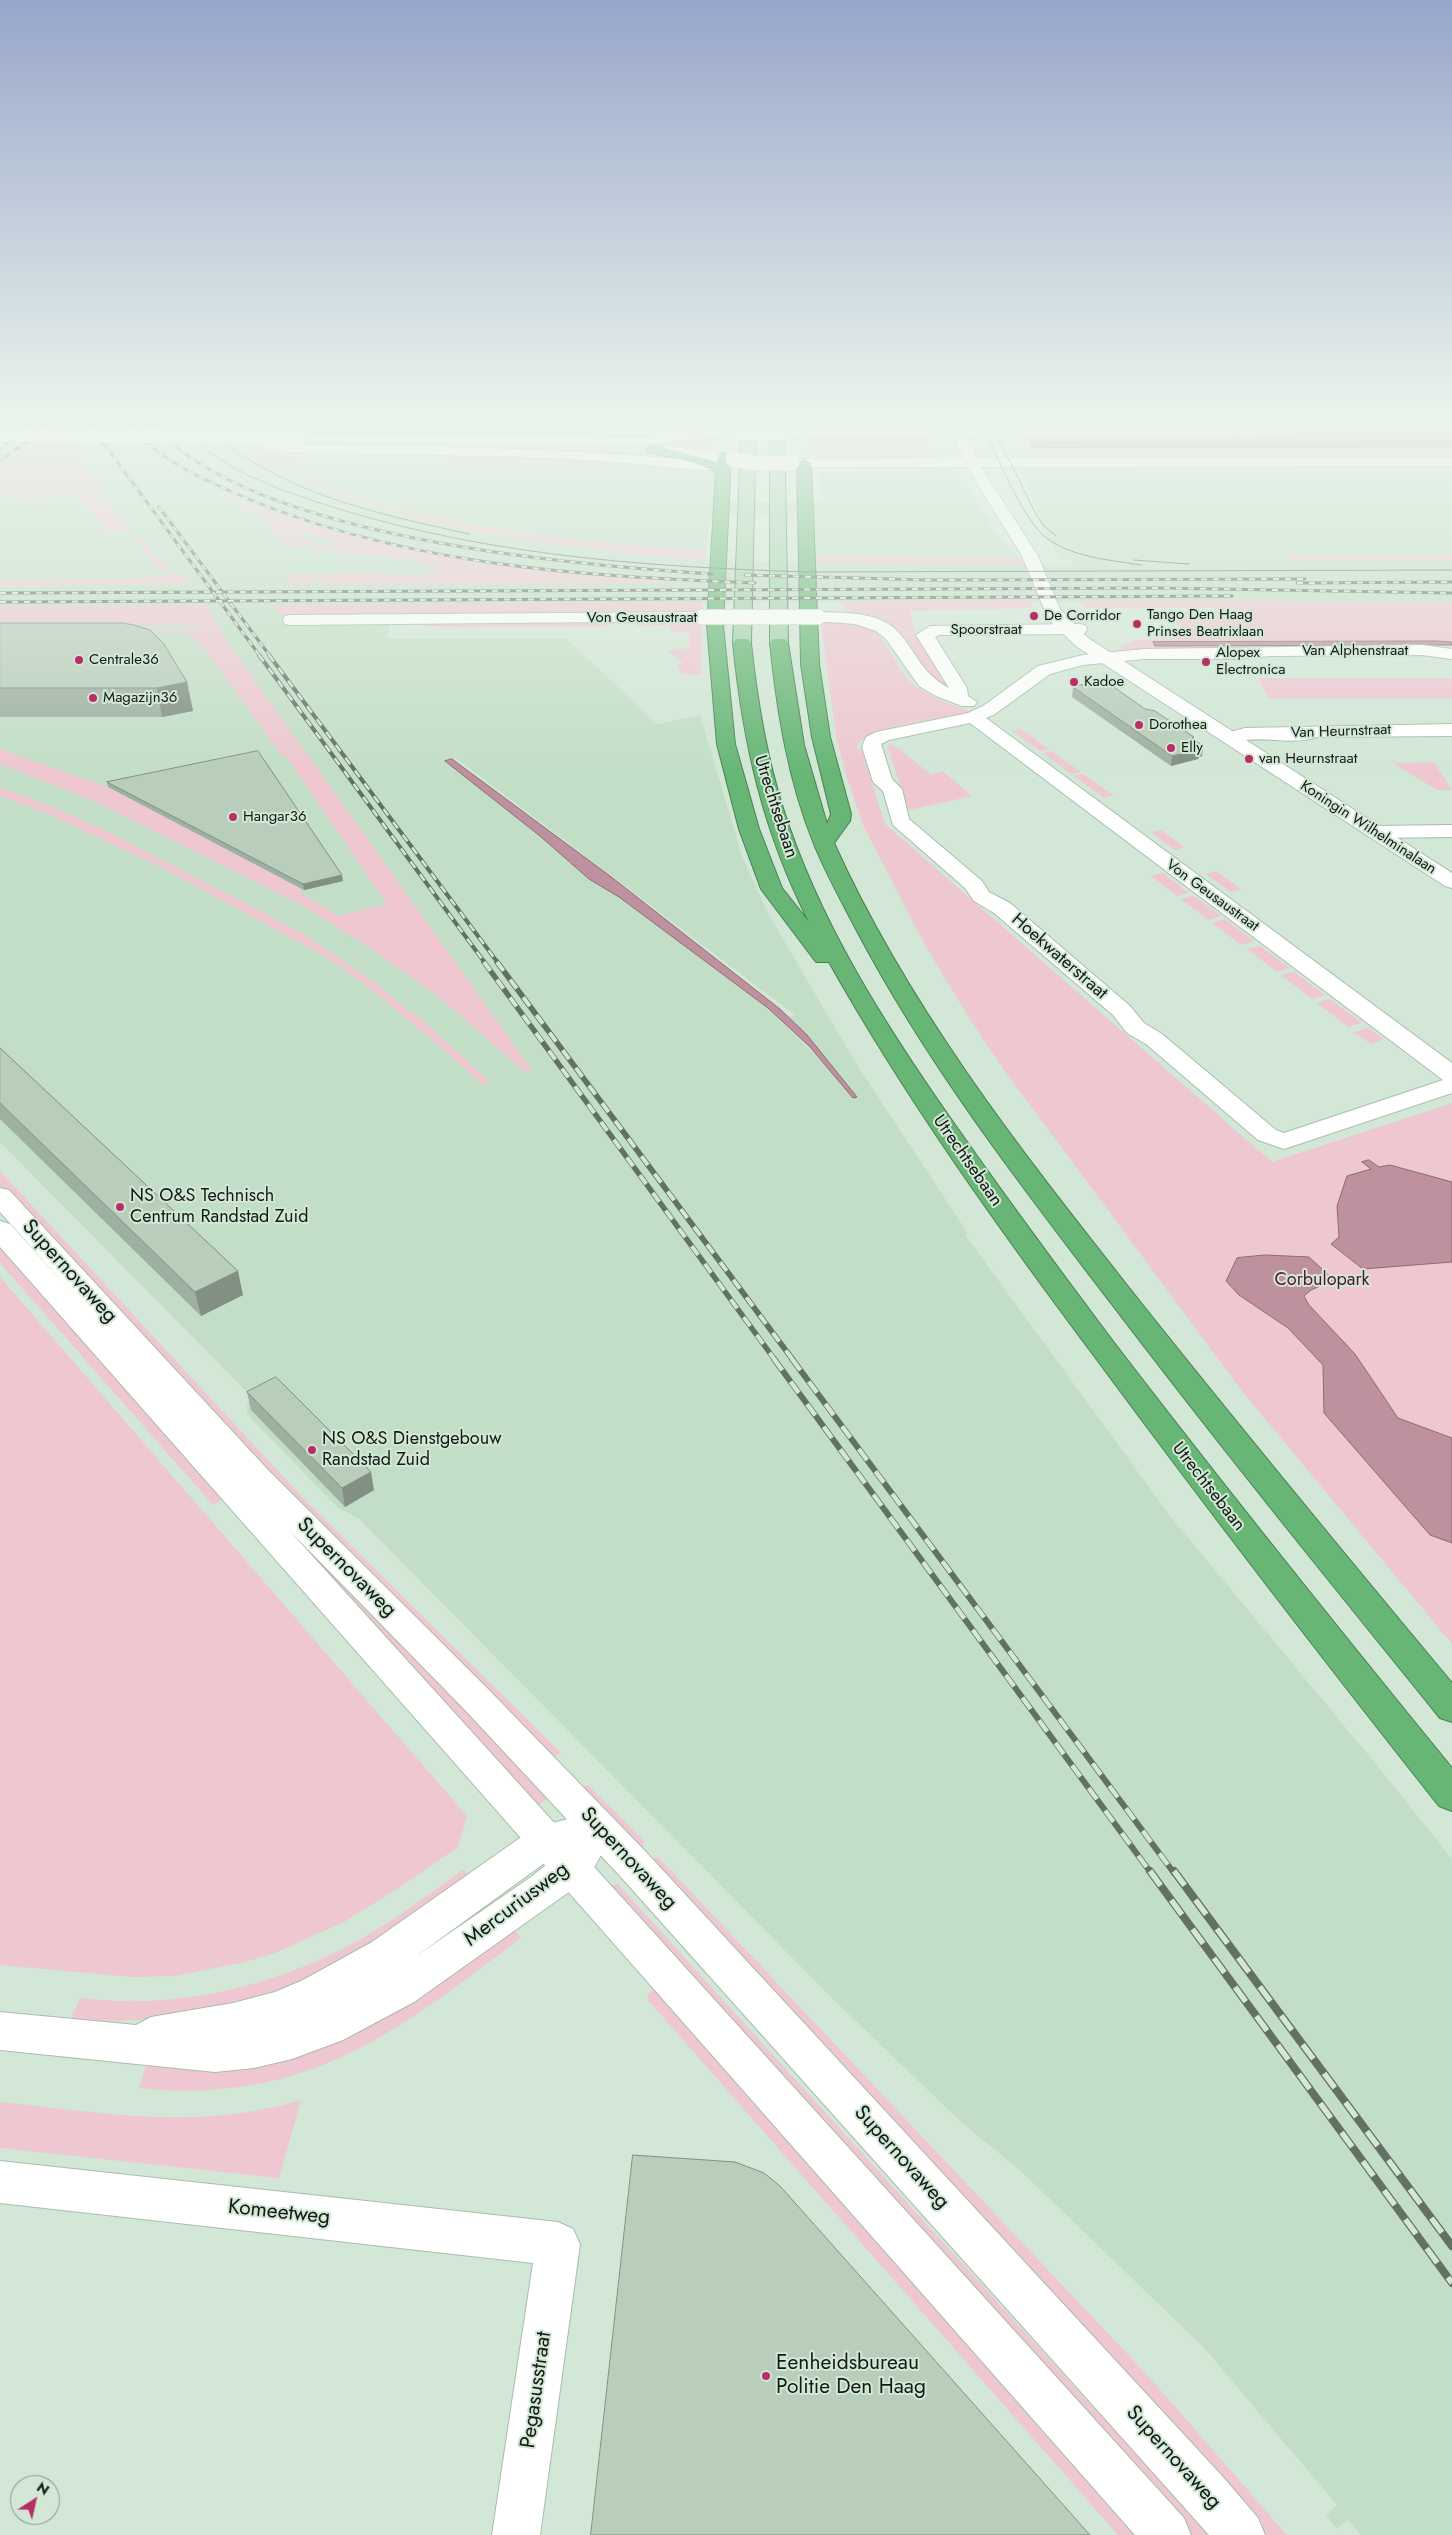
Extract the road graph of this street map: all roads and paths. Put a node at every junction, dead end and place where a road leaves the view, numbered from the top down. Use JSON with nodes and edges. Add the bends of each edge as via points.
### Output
{"nodes":[{"id":1,"x":719,"y":536,"type":"edge"},
{"id":2,"x":745,"y":536,"type":"edge"},
{"id":3,"x":783,"y":536,"type":"edge"},
{"id":4,"x":802,"y":536,"type":"edge"},
{"id":5,"x":1016,"y":536,"type":"edge"},
{"id":6,"x":1032,"y":536,"type":"edge"},
{"id":7,"x":292,"y":620,"type":"dead end"},
{"id":8,"x":1069,"y":626,"type":"junction"},
{"id":9,"x":742,"y":643,"type":"joint"},
{"id":10,"x":779,"y":643,"type":"joint"},
{"id":11,"x":1452,"y":654,"type":"edge"},
{"id":12,"x":1108,"y":659,"type":"junction"},
{"id":13,"x":959,"y":698,"type":"junction"},
{"id":14,"x":981,"y":713,"type":"junction"},
{"id":15,"x":1452,"y":730,"type":"edge"},
{"id":16,"x":1230,"y":738,"type":"junction"},
{"id":17,"x":1452,"y":831,"type":"edge"},
{"id":18,"x":1375,"y":832,"type":"junction"},
{"id":19,"x":824,"y":843,"type":"junction"},
{"id":20,"x":1452,"y":882,"type":"edge"},
{"id":21,"x":876,"y":1026,"type":"junction"},
{"id":22,"x":1452,"y":1075,"type":"edge"},
{"id":23,"x":1452,"y":1085,"type":"edge"},
{"id":24,"x":0,"y":1196,"type":"edge"},
{"id":25,"x":0,"y":1230,"type":"edge"},
{"id":26,"x":1452,"y":1708,"type":"edge"},
{"id":27,"x":1452,"y":1795,"type":"edge"},
{"id":28,"x":598,"y":1827,"type":"junction"},
{"id":29,"x":547,"y":1840,"type":"junction"},
{"id":30,"x":571,"y":1868,"type":"junction"},
{"id":31,"x":0,"y":2031,"type":"edge"},
{"id":32,"x":110,"y":2042,"type":"junction"},
{"id":33,"x":0,"y":2182,"type":"edge"},
{"id":34,"x":558,"y":2244,"type":"joint"},
{"id":35,"x":516,"y":2535,"type":"edge"},
{"id":36,"x":1167,"y":2535,"type":"edge"},
{"id":37,"x":1241,"y":2535,"type":"edge"}],
"edges":[{"from":1,"to":21,"type":"highway","via":[[714,603],[715,640],[726,744],[749,829],[772,889]]},
{"from":2,"to":9,"type":"main road","name":"Utrechtsebaan"},
{"from":3,"to":10,"type":"main road","name":"Utrechtsebaan"},
{"from":4,"to":19,"type":"highway","via":[[810,664],[821,737],[841,814],[840,821]]},
{"from":5,"to":8,"type":"street","via":[[1030,556],[1052,609]]},
{"from":6,"to":8,"type":"street","via":[[1048,560],[1068,612]]},
{"from":7,"to":13,"type":"street","name":"Von Geusaustraat","bridge":true,"via":[[857,619],[882,627],[892,635],[925,682]]},
{"from":8,"to":12,"type":"street","name":"Koningin Wilhelminalaan"},
{"from":8,"to":13,"type":"street","name":"Spoorstraat","via":[[936,630],[925,635],[958,688]]},
{"from":9,"to":21,"type":"highway","name":"Utrechtsebaan","via":[[752,730],[783,839],[829,941]]},
{"from":10,"to":19,"type":"highway","name":"Utrechtsebaan","via":[[792,742]]},
{"from":11,"to":12,"type":"street","name":"Van Alphenstraat","via":[[1422,650],[1269,651],[1144,654]]},
{"from":12,"to":14,"type":"street","name":"Van Alphenstraat","via":[[1050,667]]},
{"from":12,"to":16,"type":"street","name":"Koningin Wilhelminalaan"},
{"from":13,"to":14,"type":"street","name":"Von Geusaustraat"},
{"from":14,"to":22,"type":"street","name":"Von Geusaustraat"},
{"from":14,"to":23,"type":"street","name":"Hoekwaterstraat","via":[[873,741],[871,747],[883,782],[892,789],[900,820],[975,885],[983,898],[1002,908],[1122,1011],[1128,1021],[1154,1039],[1267,1136],[1284,1141]]},
{"from":15,"to":16,"type":"street","name":"Van Heurnstraat","via":[[1315,731],[1307,734],[1245,734]]},
{"from":16,"to":18,"type":"street","name":"Koningin Wilhelminalaan"},
{"from":17,"to":18,"type":"street"},
{"from":18,"to":20,"type":"street","name":"Koningin Wilhelminalaan"},
{"from":19,"to":26,"type":"highway","name":"Utrechtsebaan","via":[[893,976],[978,1108],[1197,1395]]},
{"from":21,"to":27,"type":"highway","name":"Utrechtsebaan","via":[[1016,1231],[1154,1418]]},
{"from":24,"to":28,"type":"street","name":"Supernovaweg","via":[[258,1479]]},
{"from":25,"to":29,"type":"street","name":"Supernovaweg"},
{"from":28,"to":29,"type":"street","name":"Mercuriusweg"},
{"from":28,"to":30,"type":"street","name":"Mercuriusweg"},
{"from":28,"to":37,"type":"street","name":"Supernovaweg"},
{"from":29,"to":30,"type":"street","name":"Supernovaweg"},
{"from":29,"to":32,"type":"street","name":"Mercuriusweg","via":[[386,1955],[317,1993],[277,2010],[232,2022]]},
{"from":30,"to":32,"type":"street","name":"Mercuriusweg","via":[[396,1991],[310,2033],[264,2047],[229,2052]]},
{"from":30,"to":36,"type":"street","name":"Supernovaweg"},
{"from":31,"to":32,"type":"street","name":"Mercuriusweg"},
{"from":33,"to":34,"type":"street","name":"Komeetweg"},
{"from":34,"to":35,"type":"street","name":"Pegasusstraat"}]}
